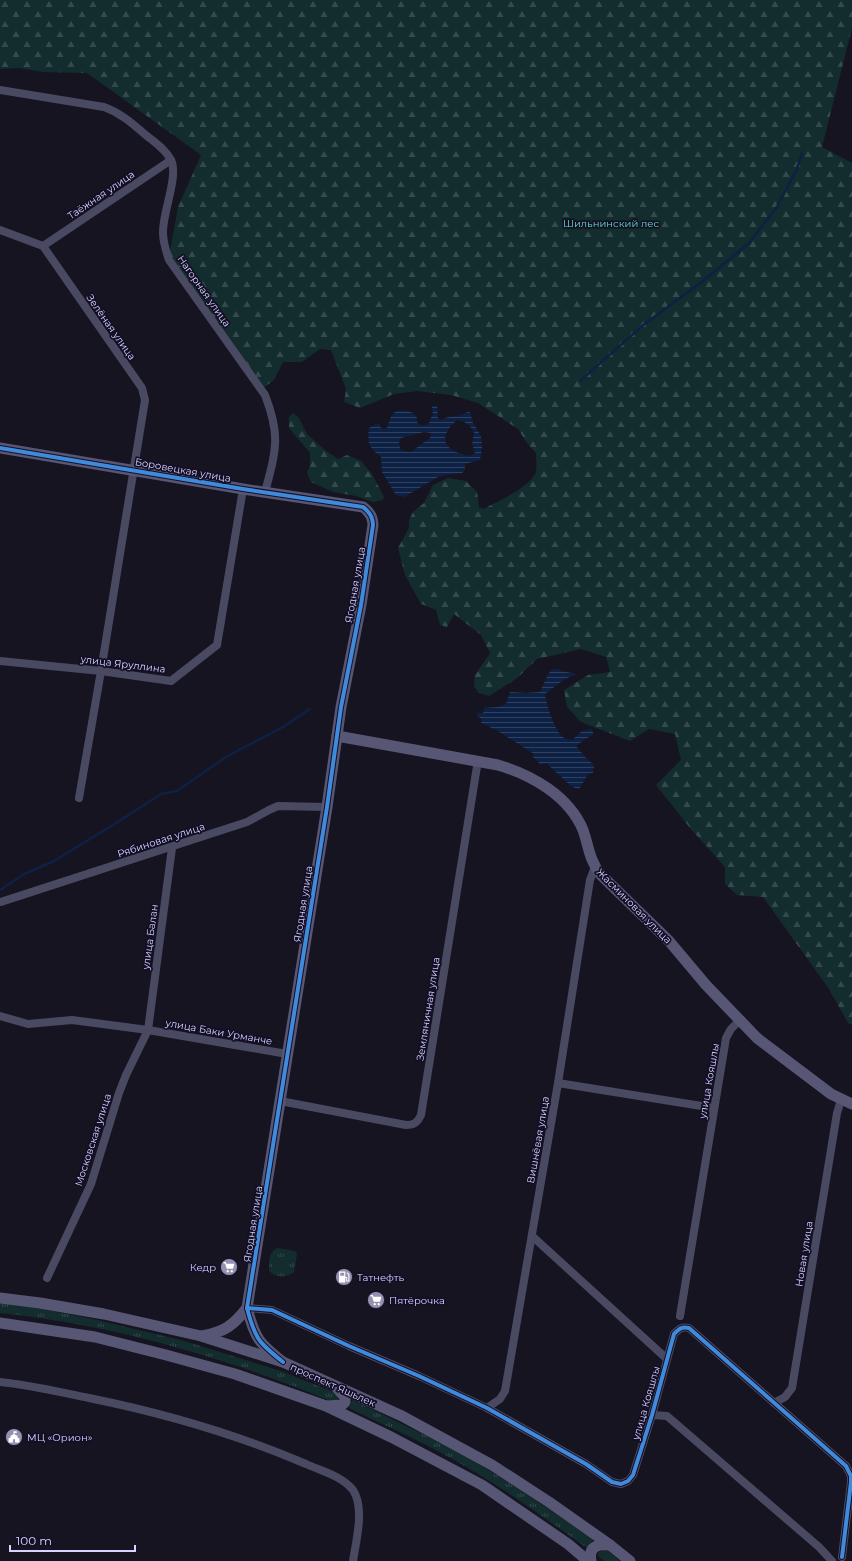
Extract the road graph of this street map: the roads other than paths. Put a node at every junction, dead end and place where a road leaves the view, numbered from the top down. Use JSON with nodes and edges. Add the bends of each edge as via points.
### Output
{"nodes":[{"id":1,"x":0,"y":90,"type":"edge"},
{"id":2,"x":171,"y":160,"type":"junction"},
{"id":3,"x":0,"y":230,"type":"edge"},
{"id":4,"x":43,"y":246,"type":"junction"},
{"id":5,"x":0,"y":448,"type":"edge"},
{"id":6,"x":133,"y":470,"type":"junction"},
{"id":7,"x":243,"y":489,"type":"junction"},
{"id":8,"x":265,"y":492,"type":"junction"},
{"id":9,"x":364,"y":507,"type":"joint"},
{"id":10,"x":0,"y":661,"type":"edge"},
{"id":11,"x":101,"y":671,"type":"junction"},
{"id":12,"x":337,"y":736,"type":"junction"},
{"id":13,"x":478,"y":760,"type":"junction"},
{"id":14,"x":78,"y":798,"type":"dead end"},
{"id":15,"x":326,"y":807,"type":"junction"},
{"id":16,"x":172,"y":848,"type":"junction"},
{"id":17,"x":595,"y":868,"type":"junction"},
{"id":18,"x":1,"y":902,"type":"dead end"},
{"id":19,"x":0,"y":1016,"type":"edge"},
{"id":20,"x":740,"y":1020,"type":"junction"},
{"id":21,"x":148,"y":1030,"type":"junction"},
{"id":22,"x":287,"y":1054,"type":"junction"},
{"id":23,"x":558,"y":1083,"type":"junction"},
{"id":24,"x":841,"y":1100,"type":"junction"},
{"id":25,"x":280,"y":1101,"type":"junction"},
{"id":26,"x":852,"y":1104,"type":"edge"},
{"id":27,"x":714,"y":1108,"type":"junction"},
{"id":28,"x":532,"y":1236,"type":"junction"},
{"id":29,"x":47,"y":1278,"type":"dead end"},
{"id":30,"x":0,"y":1298,"type":"edge"},
{"id":31,"x":247,"y":1308,"type":"junction"},
{"id":32,"x":680,"y":1316,"type":"dead end"},
{"id":33,"x":0,"y":1323,"type":"edge"},
{"id":34,"x":201,"y":1336,"type":"junction"},
{"id":35,"x":667,"y":1359,"type":"junction"},
{"id":36,"x":283,"y":1362,"type":"junction"},
{"id":37,"x":0,"y":1382,"type":"edge"},
{"id":38,"x":338,"y":1388,"type":"junction"},
{"id":39,"x":774,"y":1403,"type":"junction"},
{"id":40,"x":326,"y":1406,"type":"junction"},
{"id":41,"x":487,"y":1408,"type":"junction"},
{"id":42,"x":652,"y":1415,"type":"junction"},
{"id":43,"x":610,"y":1545,"type":"junction"},
{"id":44,"x":842,"y":1557,"type":"dead end"},
{"id":45,"x":353,"y":1561,"type":"edge"},
{"id":46,"x":588,"y":1561,"type":"edge"},
{"id":47,"x":591,"y":1561,"type":"edge"},
{"id":48,"x":630,"y":1561,"type":"edge"},
{"id":49,"x":832,"y":1561,"type":"edge"}],
"edges":[{"from":1,"to":2,"type":"street","via":[[104,107],[114,111],[124,116]]},
{"from":2,"to":4,"type":"street","name":"Таёжная улица"},
{"from":2,"to":8,"type":"street","name":"Нагорная улица","via":[[173,177],[163,231],[164,246],[169,260],[265,395],[276,440]]},
{"from":3,"to":4,"type":"street"},
{"from":4,"to":6,"type":"street","name":"Зелёная улица","via":[[142,388],[145,400]]},
{"from":5,"to":6,"type":"street","name":"Боровецкая улица"},
{"from":6,"to":7,"type":"street","name":"Боровецкая улица"},
{"from":6,"to":11,"type":"street","name":"Зелёная улица"},
{"from":7,"to":8,"type":"street","name":"Боровецкая улица"},
{"from":7,"to":11,"type":"street","name":"улица Яруллина","via":[[217,645],[171,681]]},
{"from":8,"to":9,"type":"street","name":"Боровецкая улица"},
{"from":9,"to":12,"type":"street","name":"Ягодная улица","via":[[373,518],[374,525]]},
{"from":10,"to":11,"type":"street","name":"улица Яруллина"},
{"from":11,"to":14,"type":"street","name":"Зелёная улица"},
{"from":12,"to":13,"type":"street","name":"Жасминовая улица"},
{"from":12,"to":15,"type":"street","name":"Ягодная улица"},
{"from":13,"to":17,"type":"street","name":"Жасминовая улица","via":[[523,774],[548,788],[561,799],[572,810],[581,826]]},
{"from":13,"to":25,"type":"street","name":"Земляничная улица","via":[[421,1115],[417,1122],[406,1125]]},
{"from":15,"to":16,"type":"street","name":"Рябиновая улица","via":[[278,806],[248,822]]},
{"from":15,"to":22,"type":"street","name":"Ягодная улица"},
{"from":16,"to":18,"type":"street","name":"Рябиновая улица"},
{"from":16,"to":21,"type":"street","name":"улица Балан"},
{"from":17,"to":20,"type":"street","name":"Жасминовая улица","via":[[669,941]]},
{"from":17,"to":23,"type":"street","name":"Вишнёвая улица","via":[[590,880]]},
{"from":19,"to":21,"type":"street","name":"улица Баки Урманче","via":[[28,1024],[72,1020]]},
{"from":20,"to":24,"type":"street","name":"Жасминовая улица","via":[[762,1042]]},
{"from":20,"to":27,"type":"street","name":"улица Кояшлы","via":[[726,1038]]},
{"from":21,"to":22,"type":"street","name":"улица Баки Урманче"},
{"from":21,"to":29,"type":"street","name":"Московская улица","via":[[119,1093],[92,1184]]},
{"from":22,"to":25,"type":"street","name":"Ягодная улица"},
{"from":23,"to":27,"type":"street"},
{"from":23,"to":28,"type":"street","name":"Вишнёвая улица"},
{"from":24,"to":26,"type":"street","name":"Жасминовая улица"},
{"from":24,"to":39,"type":"street","name":"Новая улица","via":[[792,1388]]},
{"from":25,"to":31,"type":"street","name":"Ягодная улица"},
{"from":27,"to":32,"type":"street","name":"улица Кояшлы"},
{"from":28,"to":35,"type":"street"},
{"from":28,"to":41,"type":"street","name":"Вишнёвая улица","via":[[505,1391],[500,1399]]},
{"from":30,"to":34,"type":"street","name":"проспект Яшьлек","via":[[104,1314]]},
{"from":31,"to":34,"type":"street","via":[[229,1328]]},
{"from":31,"to":36,"type":"street","via":[[253,1331],[264,1347]]},
{"from":31,"to":41,"type":"street","via":[[272,1310]]},
{"from":33,"to":40,"type":"street","via":[[95,1337],[166,1355],[235,1374]]},
{"from":34,"to":36,"type":"street","name":"проспект Яшьлек"},
{"from":35,"to":39,"type":"street","name":"улица Кояшлы","via":[[674,1334],[678,1329],[689,1328]]},
{"from":35,"to":42,"type":"street","name":"улица Кояшлы"},
{"from":36,"to":38,"type":"street","name":"проспект Яшьлек"},
{"from":37,"to":45,"type":"street","via":[[136,1408],[235,1436],[338,1478],[353,1491],[359,1506]]},
{"from":38,"to":40,"type":"street","via":[[346,1402],[342,1405]]},
{"from":38,"to":43,"type":"street","name":"проспект Яшьлек","via":[[402,1416],[492,1465]]},
{"from":39,"to":44,"type":"street","via":[[849,1471],[851,1482]]},
{"from":40,"to":46,"type":"street","via":[[482,1485],[568,1544]]},
{"from":41,"to":42,"type":"street","name":"улица Кояшлы","via":[[586,1464],[612,1482],[621,1484],[633,1475]]},
{"from":42,"to":49,"type":"street","via":[[667,1416]]},
{"from":43,"to":47,"type":"street","via":[[599,1544],[592,1550]]},
{"from":43,"to":48,"type":"street","name":"проспект Яшьлек"}]}
